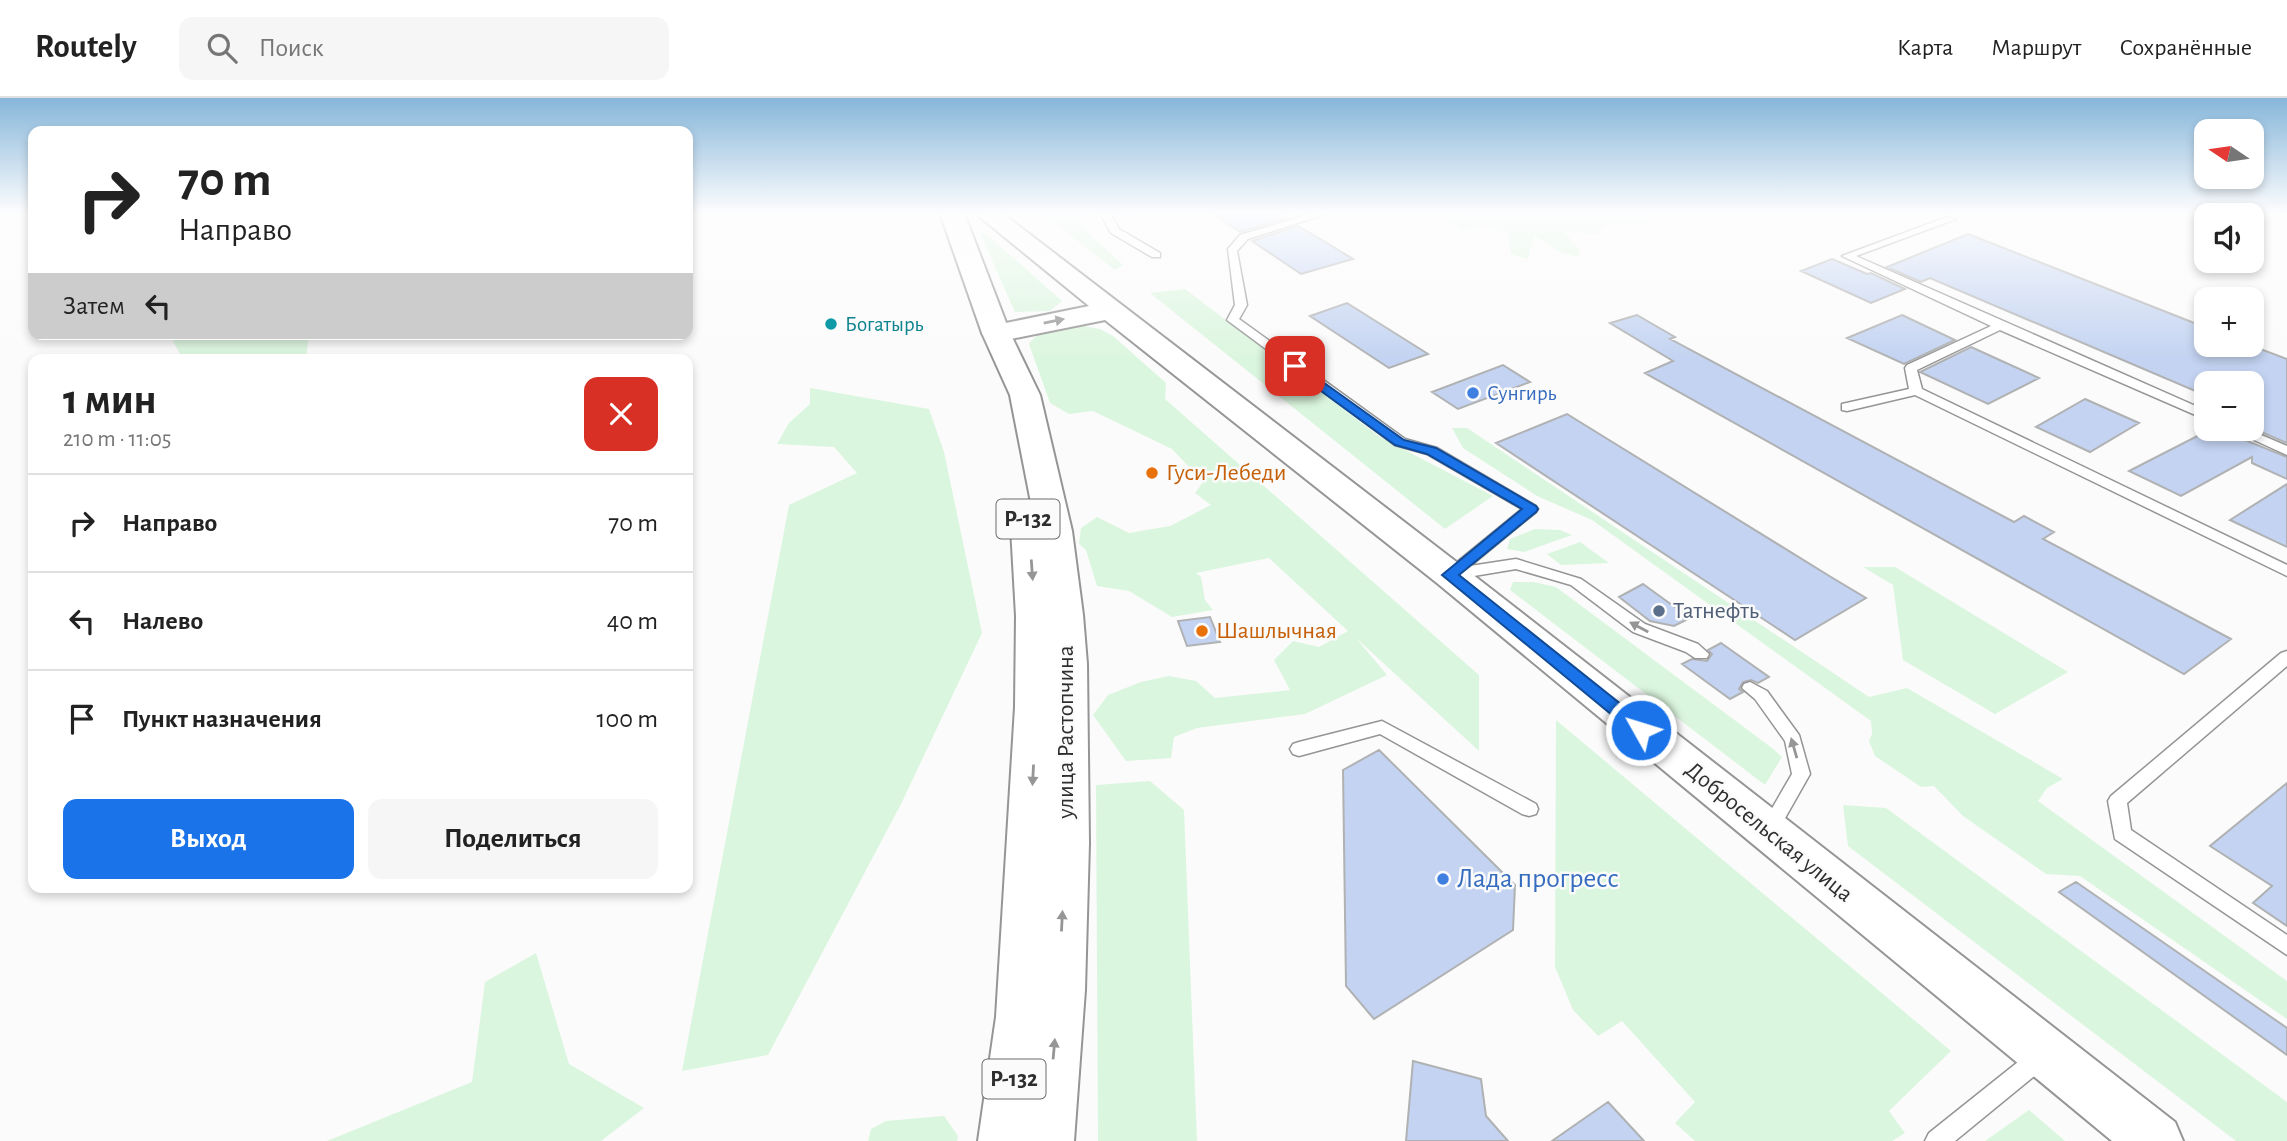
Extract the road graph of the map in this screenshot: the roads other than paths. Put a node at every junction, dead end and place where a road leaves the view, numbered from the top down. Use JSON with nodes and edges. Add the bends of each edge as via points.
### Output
{"nodes":[{"id":1,"x":971,"y":262,"type":"edge"},
{"id":2,"x":1050,"y":262,"type":"edge"},
{"id":3,"x":1234,"y":262,"type":"edge"},
{"id":4,"x":1859,"y":262,"type":"edge"},
{"id":5,"x":1111,"y":310,"type":"junction"},
{"id":6,"x":2000,"y":326,"type":"junction"},
{"id":7,"x":996,"y":333,"type":"junction"},
{"id":8,"x":1916,"y":391,"type":"junction"},
{"id":9,"x":1847,"y":407,"type":"dead end"},
{"id":10,"x":2194,"y":410,"type":"edge"},
{"id":11,"x":2264,"y":441,"type":"edge"},
{"id":12,"x":2287,"y":451,"type":"edge"},
{"id":13,"x":2287,"y":571,"type":"edge"},
{"id":14,"x":1450,"y":575,"type":"junction"},
{"id":15,"x":1701,"y":654,"type":"dead end"},
{"id":16,"x":2287,"y":657,"type":"edge"},
{"id":17,"x":1750,"y":688,"type":"dead end"},
{"id":18,"x":1299,"y":749,"type":"dead end"},
{"id":19,"x":1529,"y":809,"type":"dead end"},
{"id":20,"x":1768,"y":831,"type":"junction"},
{"id":21,"x":2287,"y":946,"type":"edge"},
{"id":22,"x":2045,"y":1053,"type":"junction"},
{"id":23,"x":1006,"y":1141,"type":"edge"},
{"id":24,"x":1046,"y":1141,"type":"edge"},
{"id":25,"x":1937,"y":1141,"type":"edge"},
{"id":26,"x":2155,"y":1141,"type":"edge"}],
"edges":[{"from":1,"to":7,"type":"main road","name":"улица Растопчина","number":"Р-132"},
{"from":2,"to":5,"type":"main road","name":"Добросельская улица"},
{"from":3,"to":14,"type":"lane","via":[[1241,304],[1233,320],[1400,442],[1432,451],[1531,509]]},
{"from":4,"to":6,"type":"lane"},
{"from":7,"to":5,"type":"main road","one_way":true},
{"from":5,"to":14,"type":"main road","name":"Добросельская улица"},
{"from":6,"to":8,"type":"lane","via":[[1912,368]]},
{"from":6,"to":10,"type":"lane"},
{"from":7,"to":23,"type":"main road","name":"улица Растопчина","number":"Р-132","one_way":true,"via":[[1030,534],[1036,642],[1022,1017]]},
{"from":24,"to":7,"type":"main road","name":"улица Растопчина","number":"Р-132","one_way":true,"via":[[1066,843],[1067,664],[1043,469],[1025,395]]},
{"from":8,"to":9,"type":"lane"},
{"from":8,"to":13,"type":"lane"},
{"from":11,"to":12,"type":"lane"},
{"from":15,"to":14,"type":"lane","one_way":true,"via":[[1639,628],[1576,582],[1516,564]]},
{"from":14,"to":20,"type":"main road","name":"Добросельская улица"},
{"from":16,"to":21,"type":"lane","via":[[2117,800],[2122,834]]},
{"from":20,"to":17,"type":"lane","one_way":true,"via":[[1801,774],[1793,740],[1761,695]]},
{"from":18,"to":19,"type":"lane","via":[[1382,727]]},
{"from":20,"to":22,"type":"main road","name":"Добросельская улица"},
{"from":22,"to":25,"type":"lane"},
{"from":22,"to":26,"type":"main road","name":"Добросельская улица"}]}
